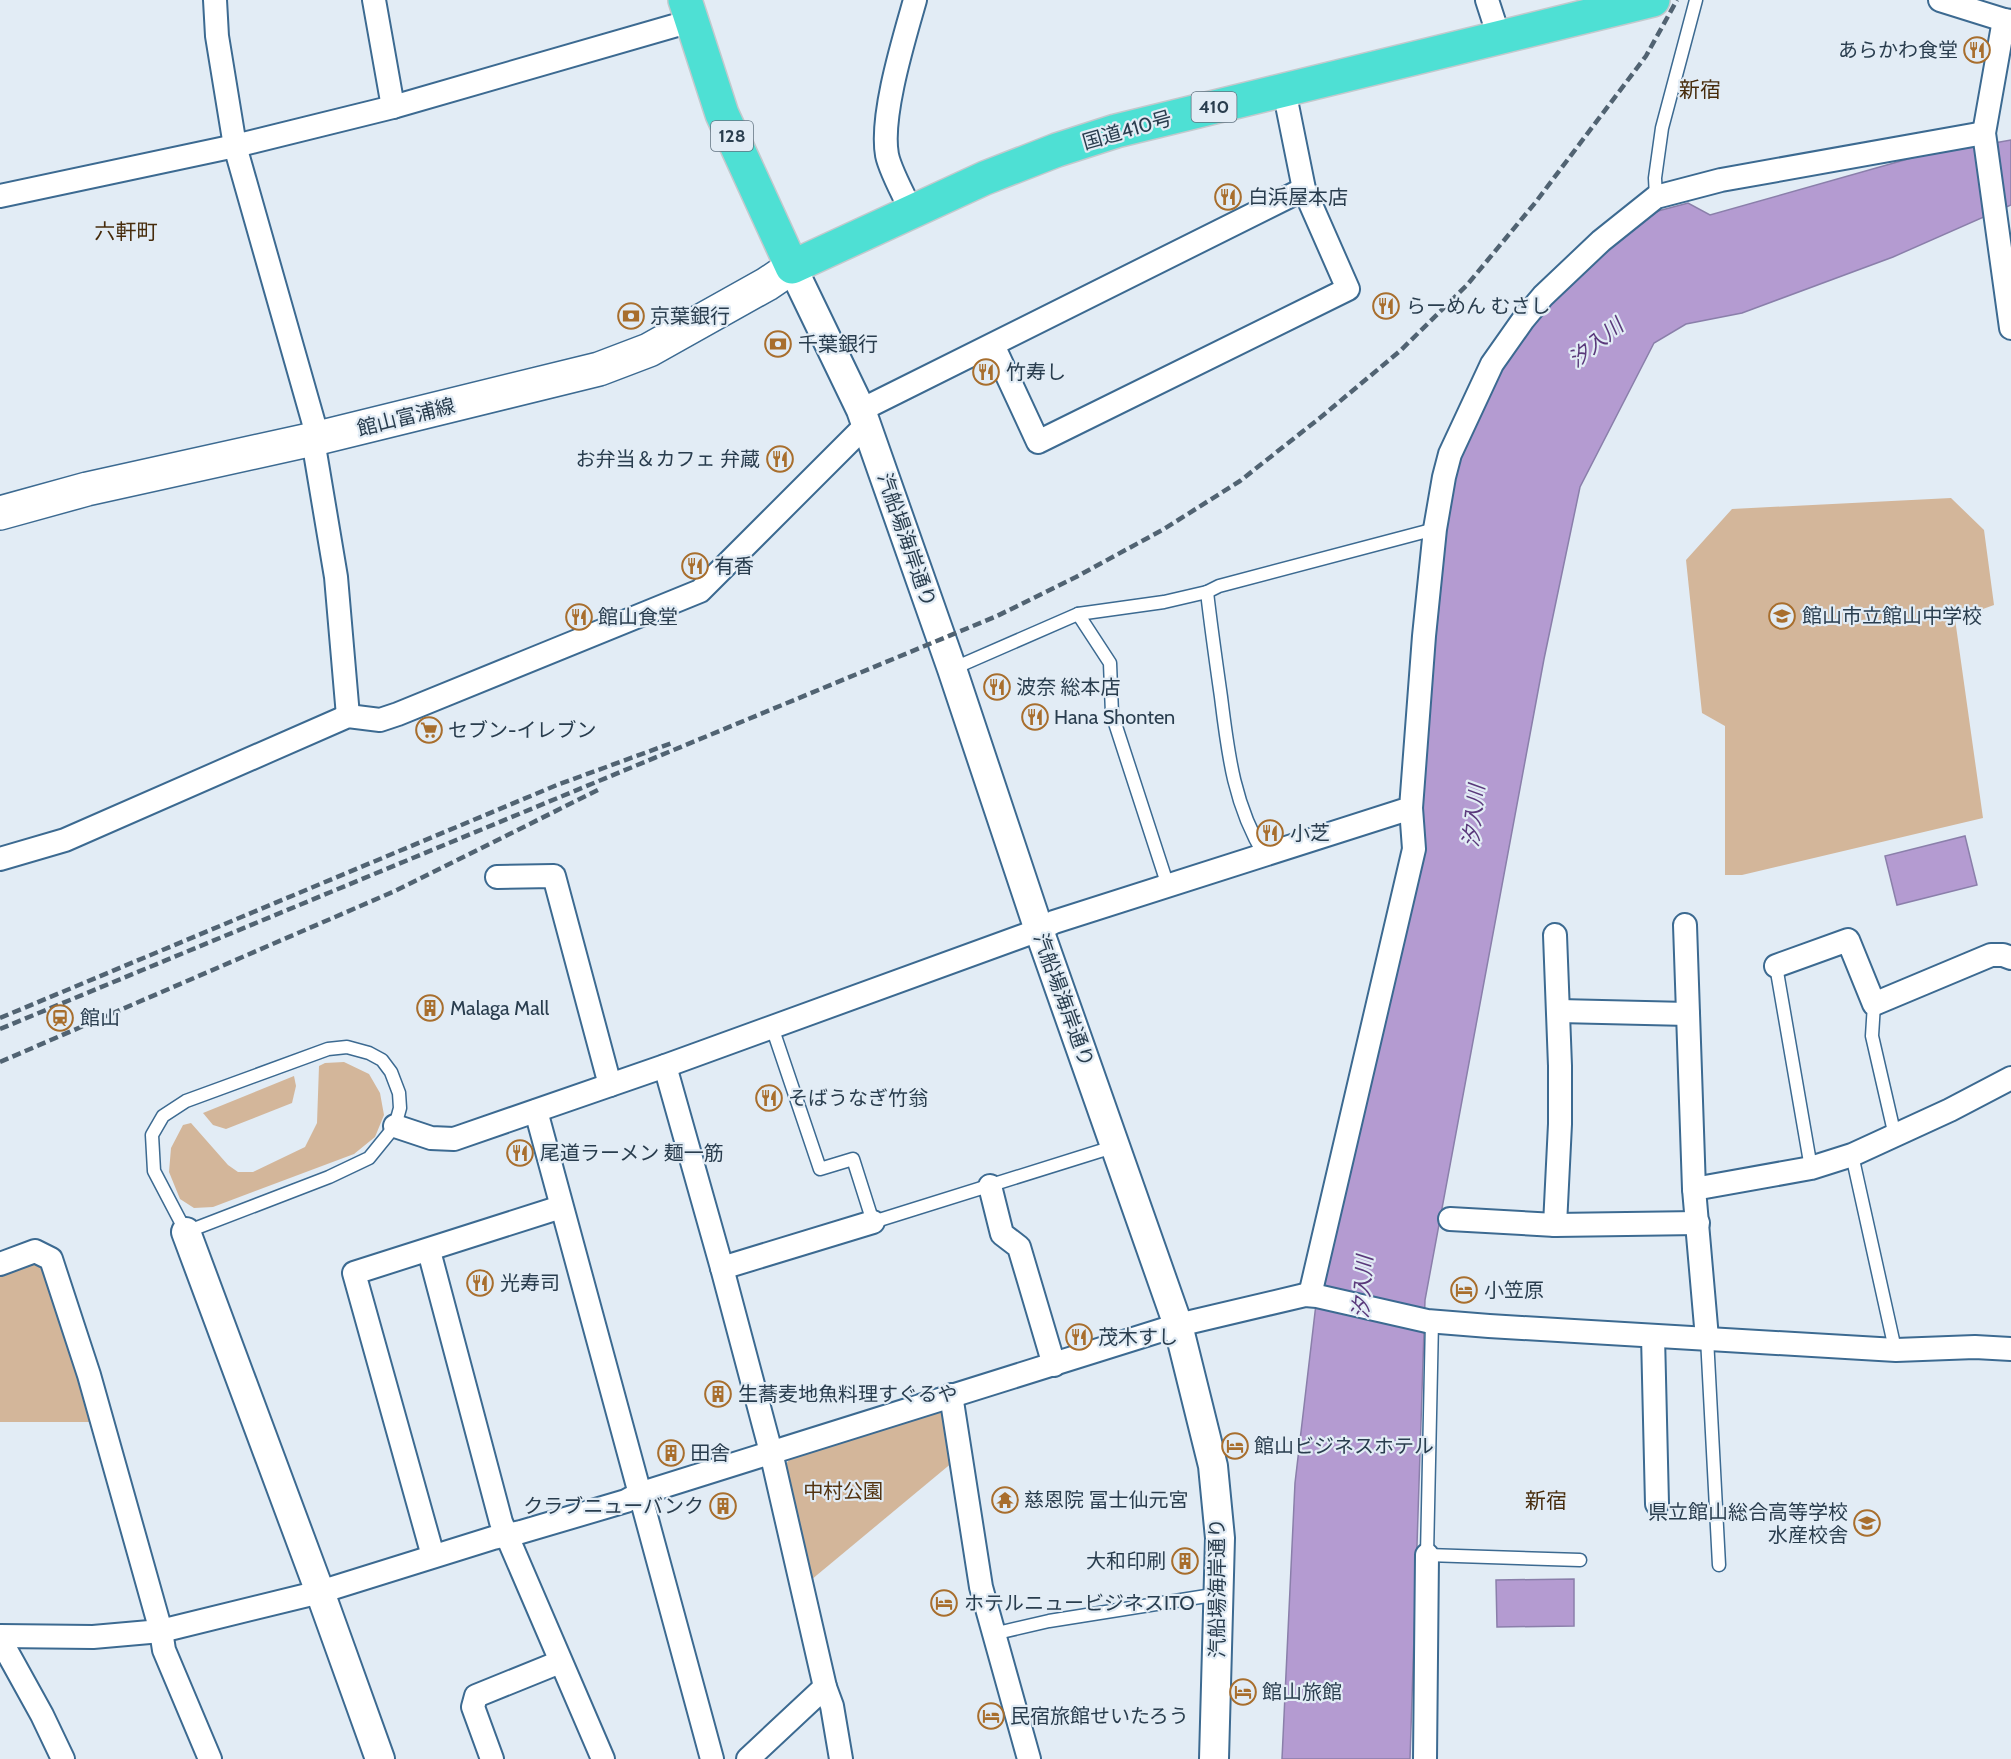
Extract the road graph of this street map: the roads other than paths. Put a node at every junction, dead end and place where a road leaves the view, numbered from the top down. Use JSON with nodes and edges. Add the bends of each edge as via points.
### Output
{"nodes":[{"id":1,"x":215,"y":0,"type":"edge"},
{"id":2,"x":374,"y":0,"type":"edge"},
{"id":3,"x":915,"y":0,"type":"edge"},
{"id":4,"x":1488,"y":0,"type":"edge"},
{"id":5,"x":1652,"y":0,"type":"edge"},
{"id":6,"x":1696,"y":0,"type":"edge"},
{"id":7,"x":1940,"y":0,"type":"edge"},
{"id":8,"x":688,"y":11,"type":"edge"},
{"id":9,"x":2007,"y":21,"type":"edge"},
{"id":10,"x":1498,"y":37,"type":"junction"},
{"id":11,"x":1284,"y":90,"type":"junction"},
{"id":12,"x":393,"y":107,"type":"junction"},
{"id":13,"x":1985,"y":136,"type":"junction"},
{"id":14,"x":235,"y":146,"type":"junction"},
{"id":15,"x":1304,"y":189,"type":"junction"},
{"id":16,"x":0,"y":196,"type":"edge"},
{"id":17,"x":1656,"y":196,"type":"junction"},
{"id":18,"x":911,"y":210,"type":"junction"},
{"id":19,"x":2002,"y":219,"type":"edge"},
{"id":20,"x":792,"y":267,"type":"junction"},
{"id":21,"x":2011,"y":328,"type":"edge"},
{"id":22,"x":993,"y":345,"type":"junction"},
{"id":23,"x":864,"y":417,"type":"junction"},
{"id":24,"x":318,"y":438,"type":"junction"},
{"id":25,"x":0,"y":513,"type":"edge"},
{"id":26,"x":1436,"y":529,"type":"junction"},
{"id":27,"x":1207,"y":592,"type":"junction"},
{"id":28,"x":1078,"y":614,"type":"junction"},
{"id":29,"x":952,"y":669,"type":"junction"},
{"id":30,"x":348,"y":716,"type":"junction"},
{"id":31,"x":1411,"y":808,"type":"junction"},
{"id":32,"x":1265,"y":856,"type":"junction"},
{"id":33,"x":0,"y":859,"type":"edge"},
{"id":34,"x":497,"y":877,"type":"dead end"},
{"id":35,"x":1168,"y":886,"type":"junction"},
{"id":36,"x":1685,"y":925,"type":"dead end"},
{"id":37,"x":1039,"y":930,"type":"junction"},
{"id":38,"x":1555,"y":935,"type":"dead end"},
{"id":39,"x":2011,"y":958,"type":"edge"},
{"id":40,"x":1776,"y":966,"type":"joint"},
{"id":41,"x":1874,"y":1004,"type":"junction"},
{"id":42,"x":1559,"y":1011,"type":"junction"},
{"id":43,"x":1688,"y":1014,"type":"junction"},
{"id":44,"x":772,"y":1027,"type":"junction"},
{"id":45,"x":665,"y":1066,"type":"junction"},
{"id":46,"x":2011,"y":1078,"type":"edge"},
{"id":47,"x":610,"y":1085,"type":"junction"},
{"id":48,"x":536,"y":1111,"type":"junction"},
{"id":49,"x":395,"y":1126,"type":"junction"},
{"id":50,"x":1895,"y":1136,"type":"junction"},
{"id":51,"x":1116,"y":1146,"type":"junction"},
{"id":52,"x":1852,"y":1155,"type":"junction"},
{"id":53,"x":1811,"y":1168,"type":"junction"},
{"id":54,"x":990,"y":1186,"type":"junction"},
{"id":55,"x":1694,"y":1189,"type":"junction"},
{"id":56,"x":561,"y":1207,"type":"junction"},
{"id":57,"x":1450,"y":1219,"type":"dead end"},
{"id":58,"x":873,"y":1222,"type":"junction"},
{"id":59,"x":1698,"y":1224,"type":"junction"},
{"id":60,"x":1555,"y":1225,"type":"junction"},
{"id":61,"x":186,"y":1232,"type":"junction"},
{"id":62,"x":429,"y":1251,"type":"junction"},
{"id":63,"x":0,"y":1264,"type":"edge"},
{"id":64,"x":722,"y":1268,"type":"junction"},
{"id":65,"x":1314,"y":1296,"type":"junction"},
{"id":66,"x":1430,"y":1321,"type":"junction"},
{"id":67,"x":1178,"y":1325,"type":"junction"},
{"id":68,"x":1653,"y":1336,"type":"junction"},
{"id":69,"x":1707,"y":1338,"type":"junction"},
{"id":70,"x":1895,"y":1349,"type":"junction"},
{"id":71,"x":2011,"y":1349,"type":"edge"},
{"id":72,"x":1054,"y":1365,"type":"junction"},
{"id":73,"x":951,"y":1395,"type":"junction"},
{"id":74,"x":771,"y":1452,"type":"junction"},
{"id":75,"x":639,"y":1494,"type":"junction"},
{"id":76,"x":1657,"y":1504,"type":"dead end"},
{"id":77,"x":506,"y":1535,"type":"junction"},
{"id":78,"x":1427,"y":1555,"type":"junction"},
{"id":79,"x":433,"y":1556,"type":"junction"},
{"id":80,"x":1580,"y":1560,"type":"dead end"},
{"id":81,"x":1719,"y":1565,"type":"dead end"},
{"id":82,"x":320,"y":1592,"type":"junction"},
{"id":83,"x":1219,"y":1594,"type":"junction"},
{"id":84,"x":161,"y":1631,"type":"junction"},
{"id":85,"x":993,"y":1634,"type":"junction"},
{"id":86,"x":0,"y":1637,"type":"edge"},
{"id":87,"x":560,"y":1662,"type":"junction"},
{"id":88,"x":825,"y":1687,"type":"junction"},
{"id":89,"x":63,"y":1759,"type":"edge"},
{"id":90,"x":210,"y":1759,"type":"edge"},
{"id":91,"x":380,"y":1759,"type":"edge"},
{"id":92,"x":492,"y":1759,"type":"edge"},
{"id":93,"x":603,"y":1759,"type":"edge"},
{"id":94,"x":712,"y":1759,"type":"edge"},
{"id":95,"x":748,"y":1759,"type":"edge"},
{"id":96,"x":841,"y":1759,"type":"edge"},
{"id":97,"x":1029,"y":1759,"type":"edge"},
{"id":98,"x":1214,"y":1759,"type":"edge"},
{"id":99,"x":1425,"y":1759,"type":"edge"}],
"edges":[{"from":1,"to":14,"type":"street"},
{"from":2,"to":12,"type":"street"},
{"from":3,"to":18,"type":"street","via":[[887,120],[887,155]]},
{"from":4,"to":10,"type":"street"},
{"from":5,"to":10,"type":"highway","name":"国道410号","number":"410"},
{"from":6,"to":17,"type":"lane","via":[[1662,128]]},
{"from":7,"to":9,"type":"street"},
{"from":8,"to":12,"type":"street"},
{"from":8,"to":20,"type":"highway","number":"128","via":[[722,114]]},
{"from":9,"to":13,"type":"street"},
{"from":10,"to":11,"type":"highway","name":"国道410号","number":"410"},
{"from":11,"to":15,"type":"street"},
{"from":11,"to":18,"type":"highway","name":"国道410号","number":"410","via":[[1116,130]]},
{"from":12,"to":14,"type":"street"},
{"from":13,"to":17,"type":"street","via":[[1721,180]]},
{"from":13,"to":19,"type":"street"},
{"from":14,"to":16,"type":"street"},
{"from":14,"to":24,"type":"street"},
{"from":15,"to":22,"type":"street"},
{"from":15,"to":22,"type":"street","via":[[1348,289],[1038,442]]},
{"from":17,"to":26,"type":"street","via":[[1543,296],[1492,364],[1450,454]]},
{"from":18,"to":20,"type":"highway","name":"国道410号","number":"410"},
{"from":19,"to":21,"type":"street"},
{"from":20,"to":23,"type":"street","name":"汽船場海岸通り"},
{"from":20,"to":24,"type":"main road","name":"館山富浦線","via":[[648,350],[599,369]]},
{"from":22,"to":23,"type":"street"},
{"from":23,"to":29,"type":"street","name":"汽船場海岸通り"},
{"from":23,"to":30,"type":"street","via":[[699,591],[398,714],[380,720]]},
{"from":24,"to":25,"type":"main road","name":"館山富浦線","via":[[87,489]]},
{"from":24,"to":30,"type":"street","via":[[315,452],[336,577]]},
{"from":26,"to":27,"type":"lane"},
{"from":26,"to":31,"type":"street"},
{"from":27,"to":28,"type":"lane"},
{"from":27,"to":32,"type":"lane","via":[[1235,789]]},
{"from":28,"to":29,"type":"lane"},
{"from":28,"to":35,"type":"lane","via":[[1110,663],[1112,714]]},
{"from":29,"to":37,"type":"street","name":"汽船場海岸通り"},
{"from":30,"to":33,"type":"street","via":[[65,840]]},
{"from":31,"to":32,"type":"street"},
{"from":31,"to":65,"type":"street","via":[[1414,849]]},
{"from":32,"to":35,"type":"street"},
{"from":34,"to":47,"type":"street","via":[[554,876]]},
{"from":35,"to":37,"type":"street","via":[[1054,921]]},
{"from":36,"to":43,"type":"street"},
{"from":37,"to":44,"type":"street"},
{"from":37,"to":51,"type":"street","name":"汽船場海岸通り"},
{"from":38,"to":42,"type":"street"},
{"from":39,"to":41,"type":"street","via":[[1991,955]]},
{"from":40,"to":41,"type":"street","via":[[1848,940]]},
{"from":40,"to":53,"type":"lane"},
{"from":41,"to":50,"type":"lane","via":[[1872,1036]]},
{"from":42,"to":43,"type":"street"},
{"from":42,"to":60,"type":"street","via":[[1560,1124]]},
{"from":43,"to":55,"type":"street"},
{"from":44,"to":45,"type":"street"},
{"from":44,"to":58,"type":"lane","via":[[820,1169],[853,1159]]},
{"from":45,"to":47,"type":"street"},
{"from":45,"to":64,"type":"street"},
{"from":46,"to":50,"type":"street"},
{"from":47,"to":48,"type":"street"},
{"from":48,"to":49,"type":"street","via":[[454,1139],[431,1138]]},
{"from":48,"to":56,"type":"street"},
{"from":49,"to":61,"type":"lane","via":[[369,1158]]},
{"from":49,"to":61,"type":"lane","via":[[399,1094],[391,1071],[369,1053],[346,1047],[328,1049],[186,1101],[162,1116],[152,1135],[154,1171]]},
{"from":50,"to":52,"type":"street"},
{"from":51,"to":54,"type":"lane"},
{"from":51,"to":67,"type":"street","name":"汽船場海岸通り"},
{"from":52,"to":53,"type":"street"},
{"from":52,"to":70,"type":"lane"},
{"from":53,"to":55,"type":"street"},
{"from":54,"to":58,"type":"lane"},
{"from":54,"to":72,"type":"street","via":[[1002,1234],[1019,1247]]},
{"from":55,"to":59,"type":"street"},
{"from":56,"to":62,"type":"street"},
{"from":56,"to":75,"type":"street"},
{"from":57,"to":60,"type":"street"},
{"from":58,"to":64,"type":"street"},
{"from":59,"to":60,"type":"street"},
{"from":59,"to":69,"type":"street"},
{"from":61,"to":82,"type":"street"},
{"from":62,"to":77,"type":"street"},
{"from":62,"to":79,"type":"street","via":[[354,1274]]},
{"from":63,"to":84,"type":"street","via":[[35,1251],[51,1259],[89,1375]]},
{"from":64,"to":74,"type":"street"},
{"from":65,"to":66,"type":"street"},
{"from":65,"to":67,"type":"street"},
{"from":66,"to":68,"type":"street"},
{"from":66,"to":78,"type":"lane"},
{"from":67,"to":72,"type":"street"},
{"from":67,"to":83,"type":"street","name":"汽船場海岸通り","via":[[1213,1466],[1221,1538]]},
{"from":68,"to":69,"type":"street"},
{"from":68,"to":76,"type":"street"},
{"from":69,"to":70,"type":"street"},
{"from":69,"to":81,"type":"lane"},
{"from":70,"to":71,"type":"street"},
{"from":72,"to":73,"type":"street"},
{"from":73,"to":74,"type":"street"},
{"from":73,"to":85,"type":"street","via":[[981,1587]]},
{"from":74,"to":75,"type":"street"},
{"from":74,"to":88,"type":"street"},
{"from":75,"to":77,"type":"street"},
{"from":75,"to":94,"type":"street"},
{"from":77,"to":79,"type":"street"},
{"from":77,"to":87,"type":"street"},
{"from":78,"to":80,"type":"lane"},
{"from":78,"to":99,"type":"street"},
{"from":79,"to":82,"type":"street"},
{"from":82,"to":84,"type":"street"},
{"from":82,"to":91,"type":"street"},
{"from":83,"to":85,"type":"lane","via":[[1049,1621]]},
{"from":83,"to":98,"type":"street","name":"汽船場海岸通り"},
{"from":84,"to":86,"type":"street","via":[[93,1637]]},
{"from":84,"to":90,"type":"street","via":[[164,1650]]},
{"from":85,"to":97,"type":"street"},
{"from":86,"to":89,"type":"street"},
{"from":87,"to":92,"type":"street","via":[[476,1696],[473,1707]]},
{"from":87,"to":93,"type":"street"},
{"from":88,"to":95,"type":"street"},
{"from":88,"to":96,"type":"street"}]}
